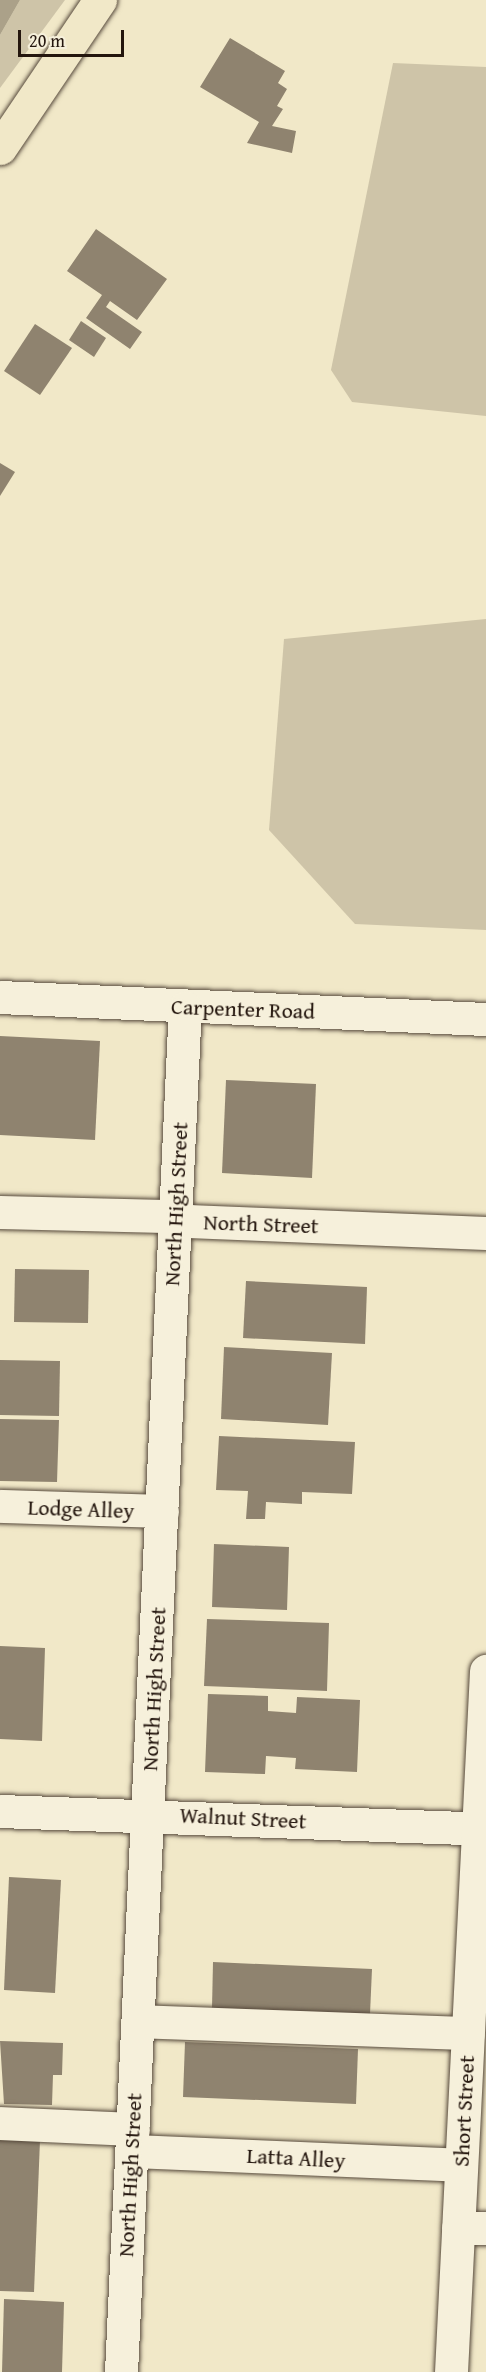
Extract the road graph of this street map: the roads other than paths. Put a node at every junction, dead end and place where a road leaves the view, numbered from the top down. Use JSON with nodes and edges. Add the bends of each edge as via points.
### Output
{"nodes":[{"id":1,"x":100,"y":0,"type":"edge"},
{"id":2,"x":0,"y":148,"type":"edge"},
{"id":3,"x":0,"y":997,"type":"edge"},
{"id":4,"x":185,"y":1007,"type":"junction"},
{"id":5,"x":486,"y":1019,"type":"edge"},
{"id":6,"x":0,"y":1212,"type":"edge"},
{"id":7,"x":176,"y":1219,"type":"junction"},
{"id":8,"x":486,"y":1233,"type":"edge"},
{"id":9,"x":0,"y":1506,"type":"edge"},
{"id":10,"x":162,"y":1511,"type":"junction"},
{"id":11,"x":486,"y":1671,"type":"edge"},
{"id":12,"x":0,"y":1811,"type":"edge"},
{"id":13,"x":148,"y":1814,"type":"junction"},
{"id":14,"x":481,"y":1828,"type":"edge"},
{"id":15,"x":138,"y":2021,"type":"junction"},
{"id":16,"x":468,"y":2033,"type":"junction"},
{"id":17,"x":476,"y":2088,"type":"edge"},
{"id":18,"x":0,"y":2123,"type":"edge"},
{"id":19,"x":132,"y":2140,"type":"junction"},
{"id":20,"x":461,"y":2165,"type":"junction"},
{"id":21,"x":472,"y":2228,"type":"edge"},
{"id":22,"x":121,"y":2372,"type":"edge"},
{"id":23,"x":451,"y":2372,"type":"edge"}],
"edges":[{"from":1,"to":2,"type":"highway"},
{"from":3,"to":4,"type":"street","name":"Carpenter Road"},
{"from":4,"to":5,"type":"street","name":"Carpenter Road"},
{"from":4,"to":7,"type":"street","name":"North High Street"},
{"from":6,"to":7,"type":"street","name":"North Street"},
{"from":7,"to":8,"type":"street","name":"North Street"},
{"from":7,"to":10,"type":"street","name":"North High Street"},
{"from":9,"to":10,"type":"street","name":"Lodge Alley"},
{"from":10,"to":13,"type":"street","name":"North High Street"},
{"from":11,"to":14,"type":"street","name":"Short Street"},
{"from":12,"to":13,"type":"street","name":"Walnut Street"},
{"from":13,"to":14,"type":"street","name":"Walnut Street"},
{"from":13,"to":15,"type":"street","name":"North High Street"},
{"from":14,"to":16,"type":"street","name":"Short Street"},
{"from":15,"to":16,"type":"street"},
{"from":15,"to":19,"type":"street","name":"North High Street"},
{"from":16,"to":17,"type":"street","name":"Short Street"},
{"from":17,"to":20,"type":"street","name":"Short Street"},
{"from":18,"to":19,"type":"street","name":"Latta Alley"},
{"from":19,"to":20,"type":"street","name":"Latta Alley"},
{"from":19,"to":22,"type":"street","name":"North High Street"},
{"from":20,"to":21,"type":"street","name":"Short Street"},
{"from":21,"to":23,"type":"street","name":"Short Street"}]}
